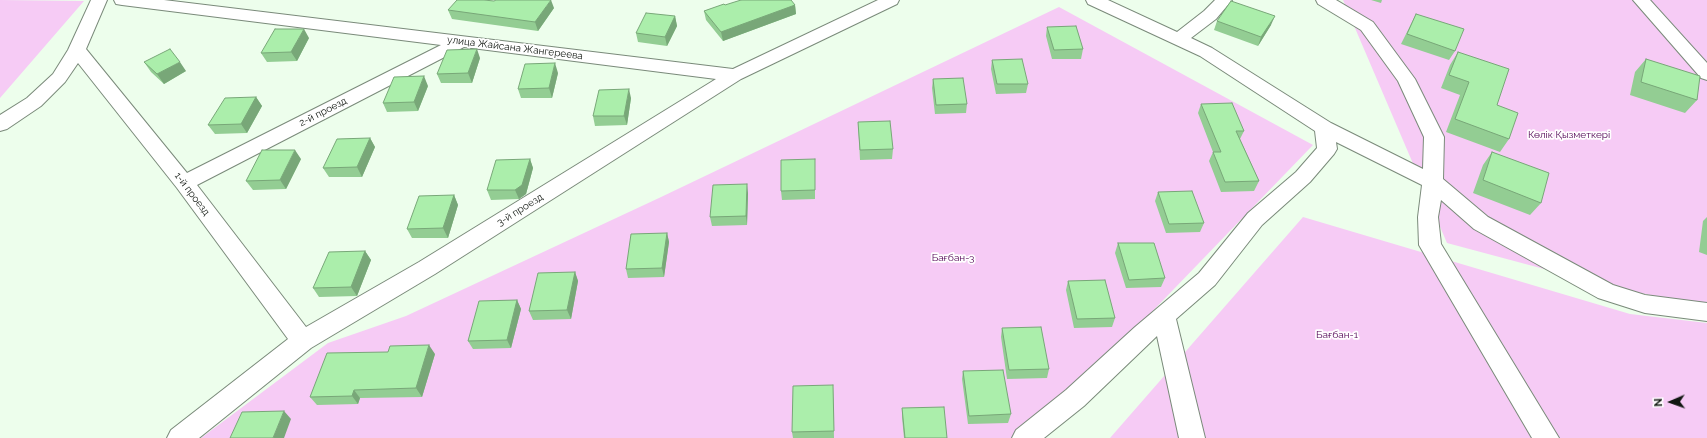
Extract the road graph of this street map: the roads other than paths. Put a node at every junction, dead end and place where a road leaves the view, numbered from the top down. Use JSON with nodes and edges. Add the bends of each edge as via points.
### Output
{"nodes":[{"id":1,"x":99,"y":0,"type":"edge"},
{"id":2,"x":122,"y":0,"type":"edge"},
{"id":3,"x":891,"y":0,"type":"edge"},
{"id":4,"x":1094,"y":0,"type":"edge"},
{"id":5,"x":1224,"y":0,"type":"edge"},
{"id":6,"x":1324,"y":0,"type":"edge"},
{"id":7,"x":1641,"y":0,"type":"edge"},
{"id":8,"x":1179,"y":39,"type":"junction"},
{"id":9,"x":462,"y":41,"type":"junction"},
{"id":10,"x":78,"y":50,"type":"junction"},
{"id":11,"x":1707,"y":74,"type":"edge"},
{"id":12,"x":735,"y":75,"type":"junction"},
{"id":13,"x":0,"y":124,"type":"edge"},
{"id":14,"x":1324,"y":128,"type":"junction"},
{"id":15,"x":1432,"y":182,"type":"junction"},
{"id":16,"x":184,"y":183,"type":"junction"},
{"id":17,"x":1707,"y":312,"type":"edge"},
{"id":18,"x":1164,"y":317,"type":"junction"},
{"id":19,"x":303,"y":341,"type":"junction"},
{"id":20,"x":180,"y":438,"type":"edge"},
{"id":21,"x":1024,"y":438,"type":"edge"},
{"id":22,"x":1192,"y":438,"type":"edge"},
{"id":23,"x":1546,"y":438,"type":"edge"}],
"edges":[{"from":1,"to":10,"type":"street"},
{"from":2,"to":9,"type":"street","name":"улица Жайсана Жангереева"},
{"from":3,"to":12,"type":"street"},
{"from":4,"to":8,"type":"street"},
{"from":5,"to":8,"type":"street","via":[[1210,15]]},
{"from":6,"to":15,"type":"street","via":[[1367,26],[1406,79],[1434,137]]},
{"from":7,"to":11,"type":"street"},
{"from":8,"to":14,"type":"street","via":[[1206,52]]},
{"from":9,"to":12,"type":"street","name":"улица Жайсана Жангереева"},
{"from":9,"to":16,"type":"street","name":"2-й проезд"},
{"from":10,"to":13,"type":"street","via":[[59,78],[34,102]]},
{"from":10,"to":16,"type":"street","name":"1-й проезд"},
{"from":12,"to":19,"type":"street","name":"3-й проезд","via":[[426,268]]},
{"from":14,"to":15,"type":"street"},
{"from":14,"to":18,"type":"street","via":[[1327,149],[1303,177],[1255,220],[1207,279]]},
{"from":15,"to":17,"type":"street","via":[[1481,223],[1606,292],[1644,304]]},
{"from":15,"to":23,"type":"street","via":[[1428,217],[1430,245]]},
{"from":16,"to":19,"type":"street","name":"1-й проезд"},
{"from":18,"to":21,"type":"street","via":[[1075,398]]},
{"from":18,"to":22,"type":"street"},
{"from":19,"to":20,"type":"street","name":"3-й проезд"}]}
